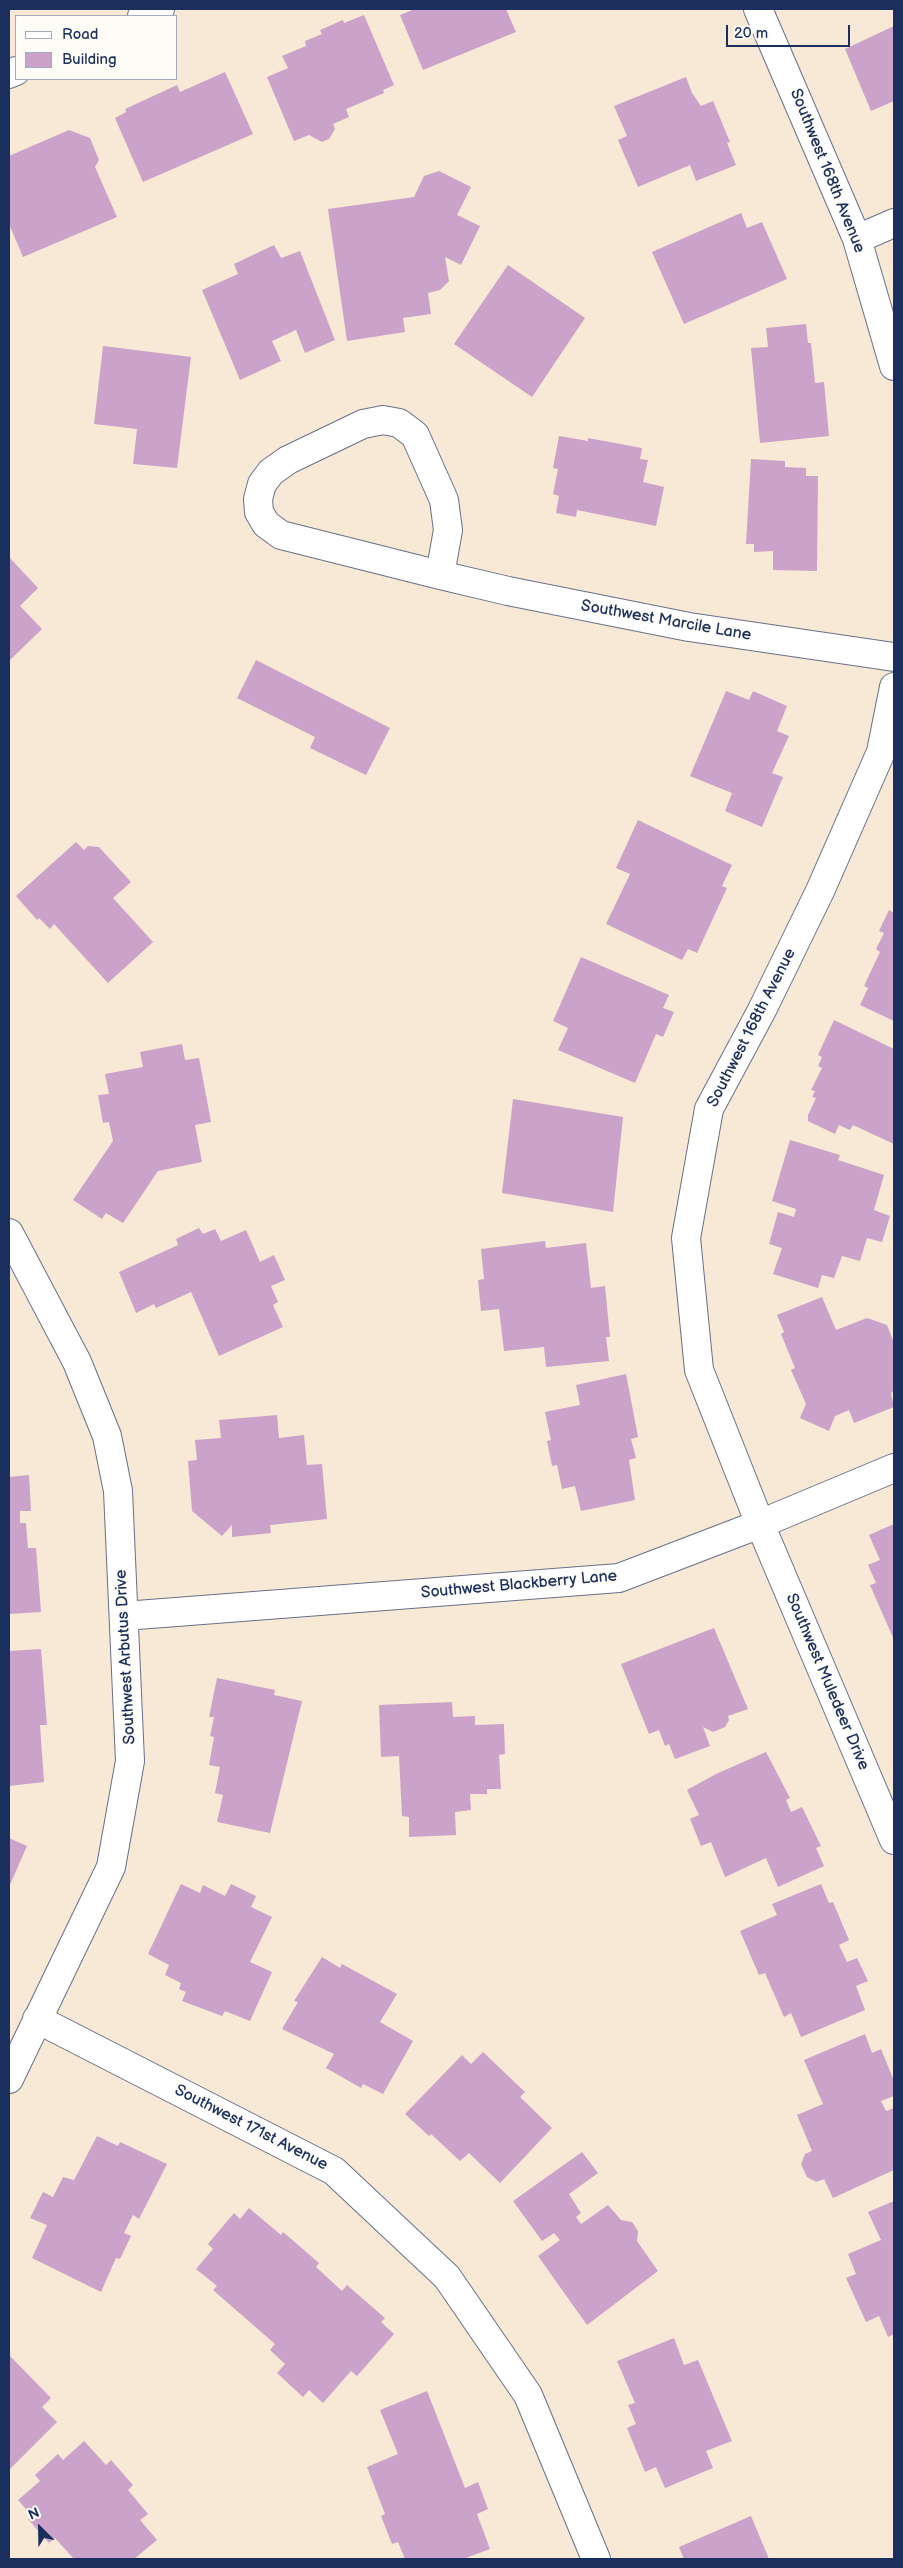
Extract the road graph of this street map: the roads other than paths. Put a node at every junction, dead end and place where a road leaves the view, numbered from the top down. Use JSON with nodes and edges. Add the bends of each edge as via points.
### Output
{"nodes":[{"id":1,"x":160,"y":9,"type":"edge"},
{"id":2,"x":758,"y":9,"type":"edge"},
{"id":3,"x":145,"y":15,"type":"edge"},
{"id":4,"x":894,"y":223,"type":"edge"},
{"id":5,"x":857,"y":239,"type":"junction"},
{"id":6,"x":894,"y":366,"type":"edge"},
{"id":7,"x":440,"y":575,"type":"junction"},
{"id":8,"x":894,"y":657,"type":"edge"},
{"id":9,"x":894,"y":687,"type":"edge"},
{"id":10,"x":9,"y":1233,"type":"edge"},
{"id":11,"x":894,"y":1468,"type":"edge"},
{"id":12,"x":760,"y":1524,"type":"junction"},
{"id":13,"x":124,"y":1616,"type":"junction"},
{"id":14,"x":894,"y":1840,"type":"edge"},
{"id":15,"x":38,"y":2019,"type":"junction"},
{"id":16,"x":9,"y":2079,"type":"edge"},
{"id":17,"x":596,"y":2559,"type":"edge"}],
"edges":[{"from":1,"to":3,"type":"street"},
{"from":2,"to":5,"type":"street","name":"Southwest 168th Avenue"},
{"from":4,"to":5,"type":"street"},
{"from":5,"to":6,"type":"street","name":"Southwest 168th Avenue"},
{"from":7,"to":7,"type":"street","name":"Southwest Marcile Lane","via":[[448,530],[444,500],[415,435],[399,423],[383,420],[363,424],[288,460],[271,472],[262,484],[259,512],[266,524],[281,535]]},
{"from":7,"to":8,"type":"street","name":"Southwest Marcile Lane","via":[[689,627]]},
{"from":9,"to":12,"type":"street","name":"Southwest 168th Avenue","via":[[881,752],[816,900],[709,1109],[686,1238],[699,1370]]},
{"from":10,"to":13,"type":"street","name":"Southwest Arbutus Drive","via":[[77,1362],[107,1436],[118,1492]]},
{"from":11,"to":12,"type":"street","name":"Southwest Blackberry Lane"},
{"from":12,"to":13,"type":"street","name":"Southwest Blackberry Lane","via":[[618,1578]]},
{"from":12,"to":14,"type":"street","name":"Southwest Muledeer Drive"},
{"from":13,"to":15,"type":"street","name":"Southwest Arbutus Drive","via":[[130,1761],[111,1867]]},
{"from":15,"to":16,"type":"street","name":"Southwest Arbutus Drive"},
{"from":15,"to":17,"type":"street","name":"Southwest 171st Avenue","via":[[334,2171],[447,2277],[528,2395]]}]}
